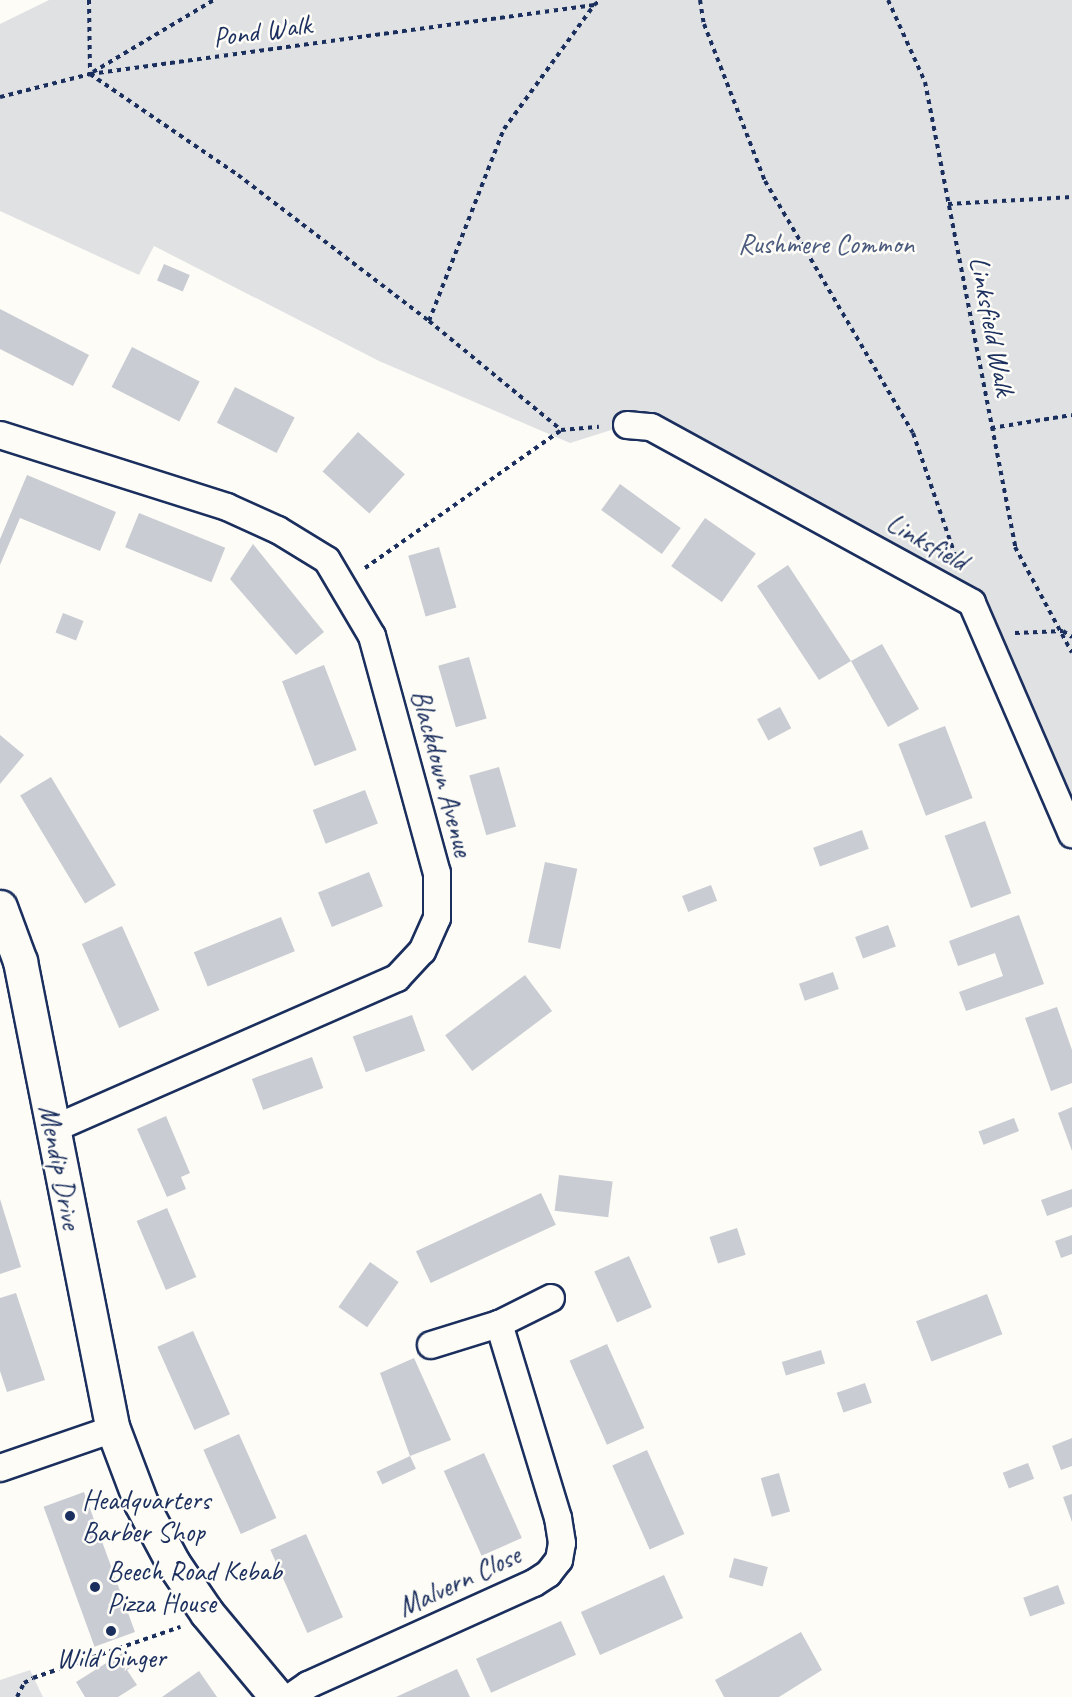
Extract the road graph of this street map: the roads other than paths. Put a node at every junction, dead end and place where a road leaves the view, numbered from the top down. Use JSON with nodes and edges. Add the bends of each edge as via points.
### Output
{"nodes":[{"id":1,"x":627,"y":425,"type":"road end"},
{"id":2,"x":0,"y":435,"type":"edge"},
{"id":3,"x":1072,"y":834,"type":"edge"},
{"id":4,"x":0,"y":907,"type":"edge"},
{"id":5,"x":52,"y":1129,"type":"junction"},
{"id":6,"x":551,"y":1298,"type":"dead end"},
{"id":7,"x":499,"y":1324,"type":"junction"},
{"id":8,"x":431,"y":1345,"type":"dead end"},
{"id":9,"x":113,"y":1429,"type":"junction"},
{"id":10,"x":0,"y":1468,"type":"edge"},
{"id":11,"x":277,"y":1697,"type":"edge"},
{"id":12,"x":291,"y":1697,"type":"edge"}],
"edges":[{"from":1,"to":3,"type":"street","name":"Linksfield","via":[[651,427],[972,603]]},
{"from":2,"to":5,"type":"street","name":"Blackdown Avenue","via":[[227,507],[278,530],[327,560],[372,636],[437,873],[437,918],[422,951],[397,978]]},
{"from":4,"to":5,"type":"street","name":"Mendip Drive","via":[[20,961]]},
{"from":5,"to":9,"type":"street","name":"Mendip Drive"},
{"from":6,"to":7,"type":"street"},
{"from":7,"to":8,"type":"street"},
{"from":7,"to":12,"type":"street","name":"Malvern Close","via":[[558,1518],[562,1543],[559,1560],[534,1583],[308,1685]]},
{"from":9,"to":10,"type":"street"},
{"from":9,"to":11,"type":"street","name":"Mendip Drive","via":[[141,1503],[172,1563],[207,1613]]}]}
